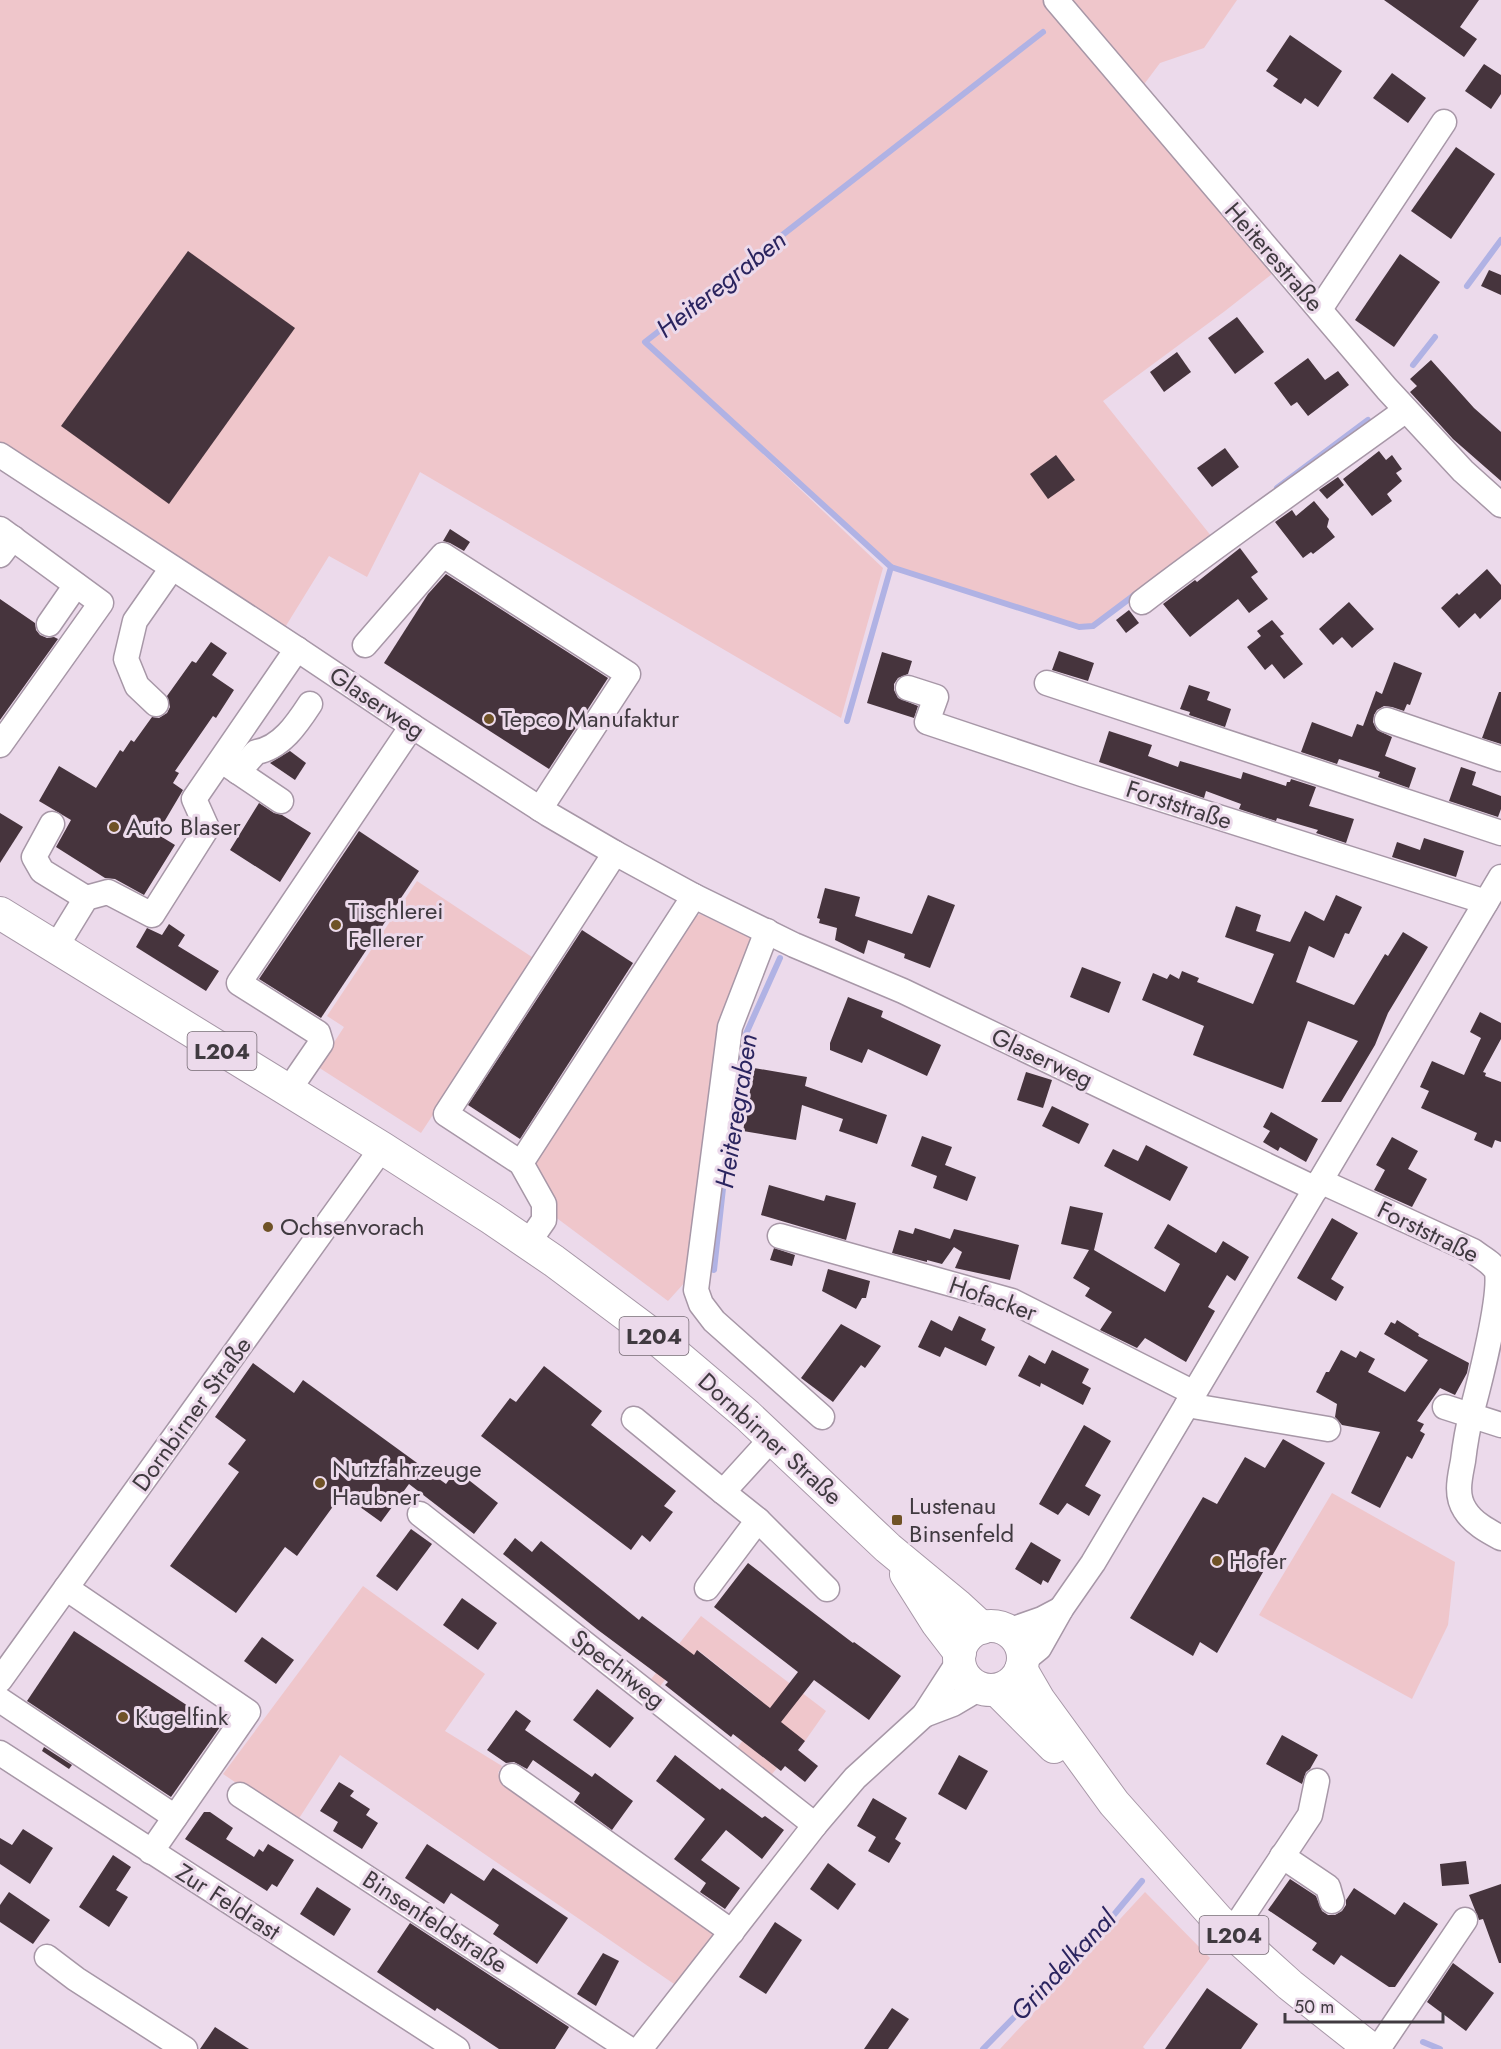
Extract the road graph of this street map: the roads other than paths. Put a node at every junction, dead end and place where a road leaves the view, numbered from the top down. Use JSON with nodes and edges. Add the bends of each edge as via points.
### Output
{"nodes":[{"id":1,"x":1056,"y":0,"type":"edge"},
{"id":2,"x":1444,"y":122,"type":"dead end"},
{"id":3,"x":1320,"y":309,"type":"junction"},
{"id":4,"x":1406,"y":410,"type":"junction"},
{"id":5,"x":0,"y":455,"type":"edge"},
{"id":6,"x":1501,"y":505,"type":"edge"},
{"id":7,"x":4,"y":541,"type":"edge"},
{"id":8,"x":172,"y":568,"type":"junction"},
{"id":9,"x":76,"y":585,"type":"junction"},
{"id":10,"x":1142,"y":602,"type":"dead end"},
{"id":11,"x":48,"y":624,"type":"dead end"},
{"id":12,"x":365,"y":645,"type":"dead end"},
{"id":13,"x":297,"y":649,"type":"junction"},
{"id":14,"x":1047,"y":683,"type":"dead end"},
{"id":15,"x":908,"y":688,"type":"dead end"},
{"id":16,"x":156,"y":704,"type":"dead end"},
{"id":17,"x":310,"y":704,"type":"dead end"},
{"id":18,"x":1387,"y":720,"type":"dead end"},
{"id":19,"x":412,"y":726,"type":"junction"},
{"id":20,"x":0,"y":745,"type":"edge"},
{"id":21,"x":1501,"y":759,"type":"edge"},
{"id":22,"x":229,"y":766,"type":"junction"},
{"id":23,"x":281,"y":801,"type":"dead end"},
{"id":24,"x":540,"y":809,"type":"junction"},
{"id":25,"x":52,"y":824,"type":"dead end"},
{"id":26,"x":1501,"y":833,"type":"edge"},
{"id":27,"x":615,"y":853,"type":"junction"},
{"id":28,"x":1501,"y":877,"type":"edge"},
{"id":29,"x":694,"y":896,"type":"junction"},
{"id":30,"x":86,"y":898,"type":"junction"},
{"id":31,"x":1486,"y":902,"type":"junction"},
{"id":32,"x":0,"y":913,"type":"edge"},
{"id":33,"x":767,"y":930,"type":"junction"},
{"id":34,"x":56,"y":947,"type":"junction"},
{"id":35,"x":288,"y":1092,"type":"junction"},
{"id":36,"x":382,"y":1148,"type":"junction"},
{"id":37,"x":521,"y":1162,"type":"junction"},
{"id":38,"x":1318,"y":1185,"type":"junction"},
{"id":39,"x":780,"y":1236,"type":"dead end"},
{"id":40,"x":528,"y":1244,"type":"junction"},
{"id":41,"x":1191,"y":1399,"type":"junction"},
{"id":42,"x":1445,"y":1407,"type":"dead end"},
{"id":43,"x":1471,"y":1414,"type":"junction"},
{"id":44,"x":822,"y":1416,"type":"dead end"},
{"id":45,"x":634,"y":1419,"type":"dead end"},
{"id":46,"x":1501,"y":1425,"type":"edge"},
{"id":47,"x":1328,"y":1429,"type":"dead end"},
{"id":48,"x":773,"y":1437,"type":"junction"},
{"id":49,"x":723,"y":1492,"type":"junction"},
{"id":50,"x":420,"y":1514,"type":"dead end"},
{"id":51,"x":758,"y":1520,"type":"junction"},
{"id":52,"x":1501,"y":1538,"type":"edge"},
{"id":53,"x":888,"y":1548,"type":"junction"},
{"id":54,"x":66,"y":1588,"type":"junction"},
{"id":55,"x":706,"y":1588,"type":"dead end"},
{"id":56,"x":827,"y":1588,"type":"dead end"},
{"id":57,"x":1061,"y":1609,"type":"junction"},
{"id":58,"x":995,"y":1629,"type":"junction"},
{"id":59,"x":960,"y":1657,"type":"junction"},
{"id":60,"x":1022,"y":1665,"type":"junction"},
{"id":61,"x":0,"y":1680,"type":"edge"},
{"id":62,"x":989,"y":1689,"type":"junction"},
{"id":63,"x":0,"y":1700,"type":"edge"},
{"id":64,"x":924,"y":1715,"type":"junction"},
{"id":65,"x":0,"y":1753,"type":"edge"},
{"id":66,"x":512,"y":1776,"type":"dead end"},
{"id":67,"x":1317,"y":1781,"type":"dead end"},
{"id":68,"x":240,"y":1795,"type":"dead end"},
{"id":69,"x":1114,"y":1803,"type":"junction"},
{"id":70,"x":175,"y":1817,"type":"junction"},
{"id":71,"x":815,"y":1825,"type":"junction"},
{"id":72,"x":151,"y":1852,"type":"junction"},
{"id":73,"x":1282,"y":1856,"type":"junction"},
{"id":74,"x":1332,"y":1901,"type":"dead end"},
{"id":75,"x":1465,"y":1920,"type":"dead end"},
{"id":76,"x":732,"y":1932,"type":"junction"},
{"id":77,"x":1232,"y":1932,"type":"junction"},
{"id":78,"x":47,"y":1957,"type":"dead end"},
{"id":79,"x":185,"y":2049,"type":"edge"},
{"id":80,"x":457,"y":2049,"type":"edge"},
{"id":81,"x":629,"y":2049,"type":"edge"},
{"id":82,"x":640,"y":2049,"type":"edge"},
{"id":83,"x":1371,"y":2049,"type":"edge"},
{"id":84,"x":1378,"y":2049,"type":"edge"}],
"edges":[{"from":1,"to":3,"type":"street","name":"Heiterestraße"},
{"from":2,"to":3,"type":"street"},
{"from":3,"to":4,"type":"street","name":"Heiterestraße"},
{"from":4,"to":6,"type":"street","name":"Heiterestraße"},
{"from":4,"to":10,"type":"street"},
{"from":5,"to":8,"type":"street","name":"Glaserweg"},
{"from":7,"to":9,"type":"street"},
{"from":8,"to":13,"type":"street","name":"Glaserweg"},
{"from":8,"to":16,"type":"street","via":[[135,621],[126,659],[137,686]]},
{"from":9,"to":11,"type":"street"},
{"from":9,"to":20,"type":"street","via":[[101,603]]},
{"from":12,"to":24,"type":"street","via":[[443,555],[628,674]]},
{"from":13,"to":19,"type":"street","name":"Glaserweg"},
{"from":13,"to":22,"type":"street"},
{"from":14,"to":26,"type":"street"},
{"from":15,"to":31,"type":"street","name":"Forststraße","via":[[936,697],[927,722]]},
{"from":17,"to":22,"type":"street","via":[[294,728],[268,750]]},
{"from":18,"to":21,"type":"street"},
{"from":19,"to":24,"type":"street","name":"Glaserweg"},
{"from":19,"to":35,"type":"street","via":[[239,983],[318,1033],[321,1043]]},
{"from":22,"to":23,"type":"street"},
{"from":22,"to":30,"type":"street","via":[[194,799],[207,828],[152,915],[108,892]]},
{"from":24,"to":27,"type":"street","name":"Glaserweg"},
{"from":25,"to":30,"type":"street","via":[[34,857],[42,871]]},
{"from":27,"to":29,"type":"street","name":"Glaserweg"},
{"from":27,"to":37,"type":"street","via":[[446,1114]]},
{"from":28,"to":31,"type":"street"},
{"from":29,"to":33,"type":"street","name":"Glaserweg"},
{"from":29,"to":37,"type":"street"},
{"from":30,"to":34,"type":"street"},
{"from":31,"to":38,"type":"street"},
{"from":32,"to":34,"type":"main road","name":"Dornbirner Straße","number":"L204"},
{"from":33,"to":38,"type":"street","name":"Glaserweg"},
{"from":33,"to":44,"type":"street","via":[[730,1027],[696,1290],[714,1322]]},
{"from":34,"to":35,"type":"main road","name":"Dornbirner Straße","number":"L204"},
{"from":35,"to":36,"type":"main road","name":"Dornbirner Straße","number":"L204"},
{"from":36,"to":40,"type":"main road","name":"Dornbirner Straße","number":"L204"},
{"from":36,"to":54,"type":"street","name":"Dornbirner Straße"},
{"from":37,"to":40,"type":"street","via":[[544,1204],[543,1220]]},
{"from":38,"to":41,"type":"street"},
{"from":38,"to":43,"type":"street","name":"Forststraße","via":[[1473,1251],[1492,1264],[1498,1274],[1499,1306]]},
{"from":39,"to":41,"type":"street","name":"Hofacker","via":[[1012,1301]]},
{"from":40,"to":48,"type":"main road","name":"Dornbirner Straße","number":"L204","via":[[649,1332]]},
{"from":41,"to":47,"type":"street"},
{"from":41,"to":57,"type":"street"},
{"from":42,"to":43,"type":"street"},
{"from":43,"to":46,"type":"street"},
{"from":43,"to":52,"type":"street","name":"Forststraße","via":[[1460,1496],[1465,1510],[1476,1522]]},
{"from":45,"to":49,"type":"street"},
{"from":48,"to":49,"type":"street"},
{"from":48,"to":53,"type":"main road","name":"Dornbirner Straße","number":"L204"},
{"from":49,"to":51,"type":"street"},
{"from":50,"to":71,"type":"street","name":"Spechtweg"},
{"from":51,"to":55,"type":"street"},
{"from":51,"to":56,"type":"street"},
{"from":53,"to":58,"type":"main road","name":"Dornbirner Straße","number":"L204","via":[[957,1605]]},
{"from":53,"to":59,"type":"main road","name":"Dornbirner Straße","number":"L204"},
{"from":54,"to":61,"type":"street","name":"Dornbirner Straße"},
{"from":54,"to":70,"type":"street","via":[[248,1712]]},
{"from":57,"to":58,"type":"street","via":[[1042,1619]]},
{"from":57,"to":60,"type":"street","via":[[1039,1648]]},
{"from":58,"to":59,"type":"main road","via":[[971,1633]]},
{"from":58,"to":60,"type":"main road","name":"Dornbirner Straße","number":"L204","via":[[1016,1636]]},
{"from":59,"to":62,"type":"main road","name":"Dornbirner Straße","number":"L204","via":[[970,1682]]},
{"from":59,"to":64,"type":"street"},
{"from":60,"to":62,"type":"main road","via":[[1016,1679],[1007,1686]]},
{"from":60,"to":69,"type":"main road","name":"Dornbirner Straße","number":"L204","via":[[1040,1700]]},
{"from":62,"to":64,"type":"street"},
{"from":62,"to":69,"type":"main road","name":"Dornbirner Straße","number":"L204"},
{"from":63,"to":70,"type":"street"},
{"from":64,"to":71,"type":"street","via":[[855,1778]]},
{"from":65,"to":72,"type":"street","name":"Zur Feldrast"},
{"from":66,"to":76,"type":"street"},
{"from":67,"to":73,"type":"street","via":[[1310,1815]]},
{"from":68,"to":81,"type":"street","name":"Binsenfeldstraße"},
{"from":69,"to":77,"type":"main road","name":"Dornbirner Straße","number":"L204"},
{"from":70,"to":72,"type":"street"},
{"from":71,"to":76,"type":"street"},
{"from":72,"to":80,"type":"street","name":"Zur Feldrast"},
{"from":73,"to":74,"type":"street","via":[[1328,1887]]},
{"from":73,"to":77,"type":"street"},
{"from":75,"to":84,"type":"street"},
{"from":76,"to":82,"type":"street"},
{"from":77,"to":83,"type":"main road","name":"Dornbirner Straße","number":"L204","via":[[1290,1985]]},
{"from":78,"to":79,"type":"street"}]}
